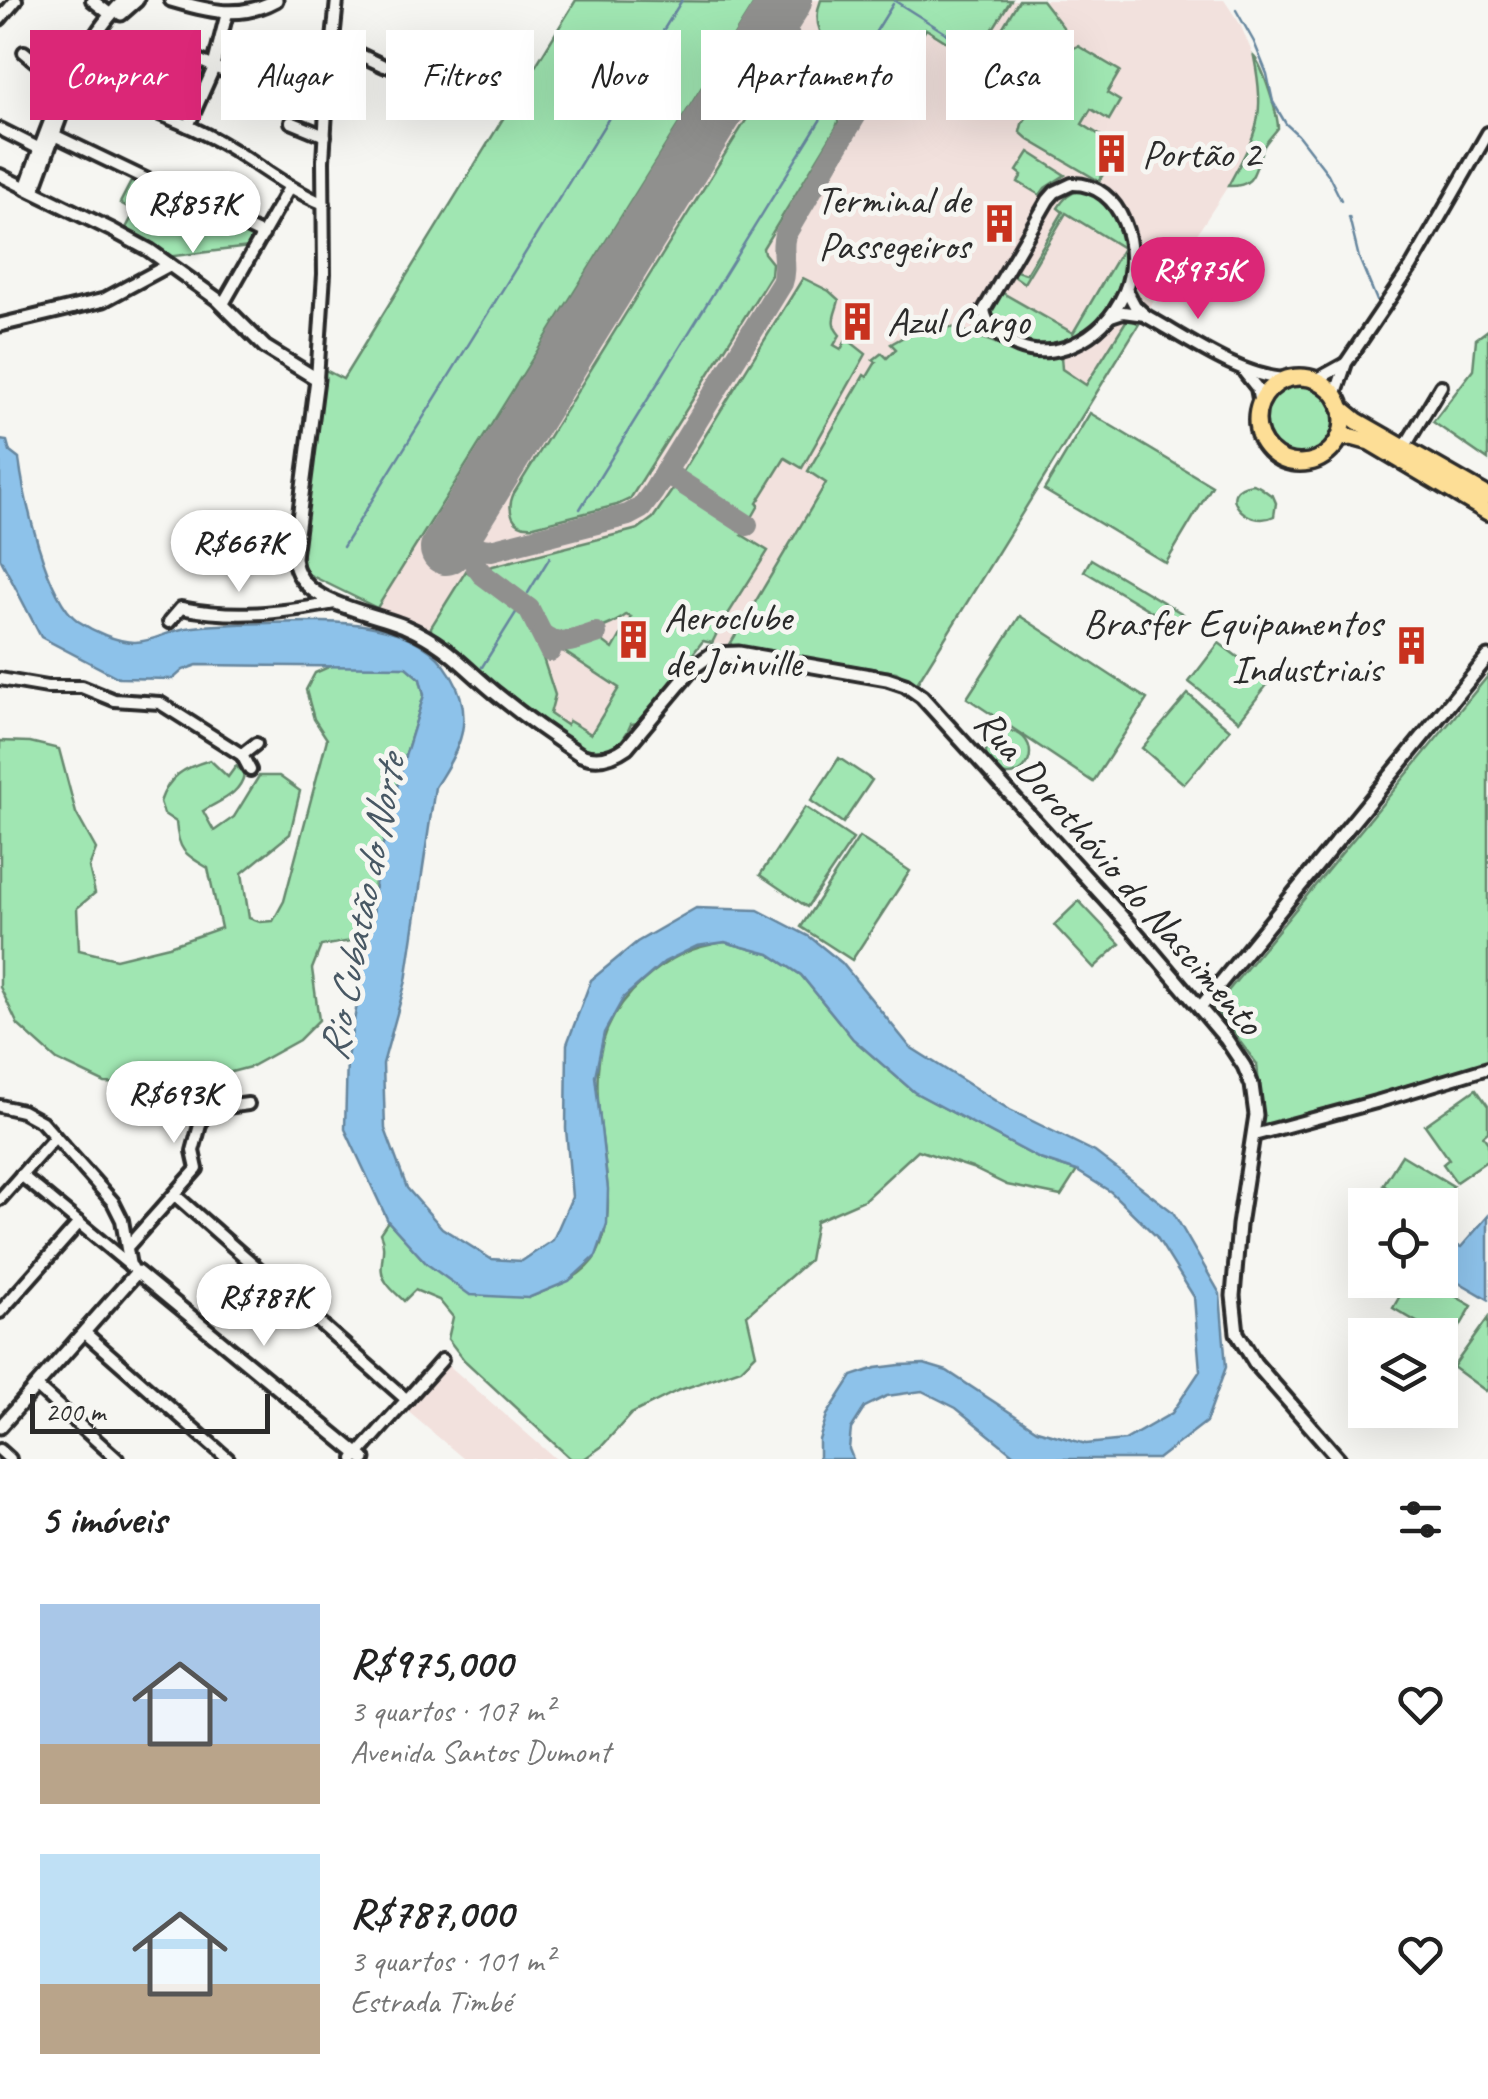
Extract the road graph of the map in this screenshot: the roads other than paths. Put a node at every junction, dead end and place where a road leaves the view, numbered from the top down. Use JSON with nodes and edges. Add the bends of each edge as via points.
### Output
{"nodes":[{"id":1,"x":16,"y":0,"type":"edge"},
{"id":2,"x":92,"y":0,"type":"edge"},
{"id":3,"x":125,"y":0,"type":"edge"},
{"id":4,"x":137,"y":0,"type":"edge"},
{"id":5,"x":172,"y":0,"type":"edge"},
{"id":6,"x":276,"y":0,"type":"edge"},
{"id":7,"x":338,"y":0,"type":"edge"},
{"id":8,"x":227,"y":14,"type":"junction"},
{"id":9,"x":110,"y":15,"type":"junction"},
{"id":10,"x":0,"y":19,"type":"edge"},
{"id":11,"x":99,"y":30,"type":"edge"},
{"id":12,"x":109,"y":30,"type":"edge"},
{"id":13,"x":334,"y":30,"type":"edge"},
{"id":14,"x":24,"y":52,"type":"dead end"},
{"id":15,"x":30,"y":57,"type":"edge"},
{"id":16,"x":366,"y":58,"type":"edge"},
{"id":17,"x":201,"y":62,"type":"edge"},
{"id":18,"x":384,"y":66,"type":"dead end"},
{"id":19,"x":214,"y":68,"type":"junction"},
{"id":20,"x":221,"y":71,"type":"edge"},
{"id":21,"x":53,"y":120,"type":"edge"},
{"id":22,"x":59,"y":120,"type":"edge"},
{"id":23,"x":172,"y":120,"type":"edge"},
{"id":24,"x":326,"y":120,"type":"edge"},
{"id":25,"x":291,"y":122,"type":"dead end"},
{"id":26,"x":188,"y":126,"type":"junction"},
{"id":27,"x":0,"y":128,"type":"edge"},
{"id":28,"x":1488,"y":133,"type":"edge"},
{"id":29,"x":54,"y":135,"type":"junction"},
{"id":30,"x":325,"y":136,"type":"junction"},
{"id":31,"x":40,"y":149,"type":"junction"},
{"id":32,"x":0,"y":175,"type":"edge"},
{"id":33,"x":289,"y":188,"type":"junction"},
{"id":34,"x":29,"y":190,"type":"junction"},
{"id":35,"x":324,"y":204,"type":"junction"},
{"id":36,"x":262,"y":235,"type":"junction"},
{"id":37,"x":170,"y":264,"type":"junction"},
{"id":38,"x":1126,"y":289,"type":"junction"},
{"id":39,"x":223,"y":304,"type":"junction"},
{"id":40,"x":1111,"y":316,"type":"junction"},
{"id":41,"x":1146,"y":316,"type":"junction"},
{"id":42,"x":0,"y":324,"type":"edge"},
{"id":43,"x":1346,"y":363,"type":"junction"},
{"id":44,"x":1241,"y":369,"type":"junction"},
{"id":45,"x":317,"y":379,"type":"junction"},
{"id":46,"x":1286,"y":379,"type":"junction"},
{"id":47,"x":1316,"y":380,"type":"junction"},
{"id":48,"x":1442,"y":386,"type":"dead end"},
{"id":49,"x":1339,"y":402,"type":"junction"},
{"id":50,"x":1260,"y":404,"type":"junction"},
{"id":51,"x":1340,"y":438,"type":"junction"},
{"id":52,"x":1404,"y":448,"type":"junction"},
{"id":53,"x":1488,"y":496,"type":"edge"},
{"id":54,"x":1488,"y":512,"type":"edge"},
{"id":55,"x":335,"y":603,"type":"junction"},
{"id":56,"x":169,"y":622,"type":"dead end"},
{"id":57,"x":1488,"y":657,"type":"edge"},
{"id":58,"x":0,"y":679,"type":"edge"},
{"id":59,"x":256,"y":744,"type":"dead end"},
{"id":60,"x":242,"y":755,"type":"junction"},
{"id":61,"x":250,"y":770,"type":"dead end"},
{"id":62,"x":1200,"y":1008,"type":"junction"},
{"id":63,"x":1488,"y":1068,"type":"edge"},
{"id":64,"x":248,"y":1104,"type":"dead end"},
{"id":65,"x":0,"y":1106,"type":"edge"},
{"id":66,"x":1254,"y":1136,"type":"junction"},
{"id":67,"x":55,"y":1137,"type":"junction"},
{"id":68,"x":21,"y":1175,"type":"junction"},
{"id":69,"x":176,"y":1196,"type":"junction"},
{"id":70,"x":0,"y":1199,"type":"edge"},
{"id":71,"x":79,"y":1224,"type":"junction"},
{"id":72,"x":128,"y":1246,"type":"junction"},
{"id":73,"x":134,"y":1269,"type":"junction"},
{"id":74,"x":0,"y":1312,"type":"edge"},
{"id":75,"x":84,"y":1332,"type":"junction"},
{"id":76,"x":442,"y":1360,"type":"dead end"},
{"id":77,"x":36,"y":1386,"type":"junction"},
{"id":78,"x":406,"y":1400,"type":"junction"},
{"id":79,"x":0,"y":1426,"type":"edge"},
{"id":80,"x":0,"y":1450,"type":"edge"},
{"id":81,"x":358,"y":1457,"type":"edge"},
{"id":82,"x":10,"y":1459,"type":"edge"},
{"id":83,"x":117,"y":1459,"type":"edge"},
{"id":84,"x":228,"y":1459,"type":"edge"},
{"id":85,"x":1339,"y":1459,"type":"edge"}],
"edges":[{"from":1,"to":10,"type":"street"},
{"from":2,"to":9,"type":"street"},
{"from":3,"to":9,"type":"street"},
{"from":4,"to":12,"type":"street"},
{"from":5,"to":8,"type":"street"},
{"from":6,"to":8,"type":"street"},
{"from":7,"to":13,"type":"street"},
{"from":8,"to":19,"type":"street"},
{"from":9,"to":11,"type":"street"},
{"from":14,"to":15,"type":"street"},
{"from":16,"to":18,"type":"street"},
{"from":17,"to":19,"type":"street"},
{"from":19,"to":20,"type":"street"},
{"from":19,"to":26,"type":"street"},
{"from":21,"to":31,"type":"street"},
{"from":22,"to":29,"type":"street"},
{"from":23,"to":26,"type":"street"},
{"from":24,"to":30,"type":"street"},
{"from":25,"to":30,"type":"street"},
{"from":26,"to":33,"type":"street"},
{"from":27,"to":31,"type":"street"},
{"from":28,"to":43,"type":"street"},
{"from":29,"to":34,"type":"street"},
{"from":29,"to":36,"type":"street"},
{"from":30,"to":35,"type":"street"},
{"from":31,"to":34,"type":"street"},
{"from":32,"to":34,"type":"street"},
{"from":33,"to":35,"type":"street"},
{"from":33,"to":36,"type":"street"},
{"from":34,"to":37,"type":"street"},
{"from":35,"to":45,"type":"street"},
{"from":36,"to":39,"type":"street"},
{"from":37,"to":39,"type":"street"},
{"from":37,"to":42,"type":"street","via":[[104,300]]},
{"from":38,"to":40,"type":"street"},
{"from":38,"to":40,"type":"street","via":[[1131,251],[1118,209],[1100,190],[1072,184],[1048,200],[984,310],[1001,337],[1048,352],[1085,340]]},
{"from":38,"to":41,"type":"street"},
{"from":39,"to":45,"type":"street","via":[[266,347]]},
{"from":40,"to":41,"type":"street"},
{"from":41,"to":44,"type":"street"},
{"from":43,"to":47,"type":"street"},
{"from":43,"to":49,"type":"street"},
{"from":44,"to":46,"type":"street"},
{"from":44,"to":50,"type":"street","via":[[1258,388]]},
{"from":45,"to":55,"type":"street","via":[[295,566],[304,583]]},
{"from":46,"to":47,"type":"main road"},
{"from":46,"to":50,"type":"main road"},
{"from":47,"to":49,"type":"main road"},
{"from":48,"to":52,"type":"street"},
{"from":49,"to":51,"type":"main road"},
{"from":49,"to":52,"type":"main road","via":[[1357,421]]},
{"from":50,"to":51,"type":"main road","via":[[1262,441],[1282,460],[1322,458]]},
{"from":51,"to":54,"type":"main road","via":[[1370,442]]},
{"from":52,"to":53,"type":"main road"},
{"from":55,"to":56,"type":"street","via":[[256,615],[180,608]]},
{"from":55,"to":62,"type":"street","name":"Rua Dorothóvio do Nascimento","via":[[438,643],[496,694],[594,760],[627,747],[708,656],[739,653],[888,679],[914,690]]},
{"from":57,"to":62,"type":"street"},
{"from":58,"to":60,"type":"street","via":[[160,702]]},
{"from":59,"to":60,"type":"street"},
{"from":60,"to":61,"type":"street"},
{"from":62,"to":66,"type":"street","name":"Rua Dorothóvio do Nascimento","via":[[1249,1076]]},
{"from":63,"to":66,"type":"street"},
{"from":64,"to":69,"type":"street","via":[[204,1110],[194,1150],[197,1169]]},
{"from":65,"to":67,"type":"street","via":[[33,1117]]},
{"from":66,"to":85,"type":"street","name":"Rua Dorothóvio do Nascimento","via":[[1234,1278],[1237,1333],[1255,1364]]},
{"from":67,"to":68,"type":"street"},
{"from":67,"to":72,"type":"street","via":[[119,1210]]},
{"from":68,"to":70,"type":"street"},
{"from":68,"to":71,"type":"street"},
{"from":69,"to":72,"type":"street"},
{"from":69,"to":78,"type":"street"},
{"from":71,"to":73,"type":"street"},
{"from":71,"to":74,"type":"street"},
{"from":72,"to":73,"type":"street"},
{"from":73,"to":75,"type":"street"},
{"from":73,"to":81,"type":"street"},
{"from":75,"to":77,"type":"street"},
{"from":75,"to":84,"type":"street"},
{"from":76,"to":78,"type":"street"},
{"from":77,"to":79,"type":"street"},
{"from":77,"to":83,"type":"street"},
{"from":78,"to":81,"type":"street"},
{"from":80,"to":82,"type":"street"}]}
